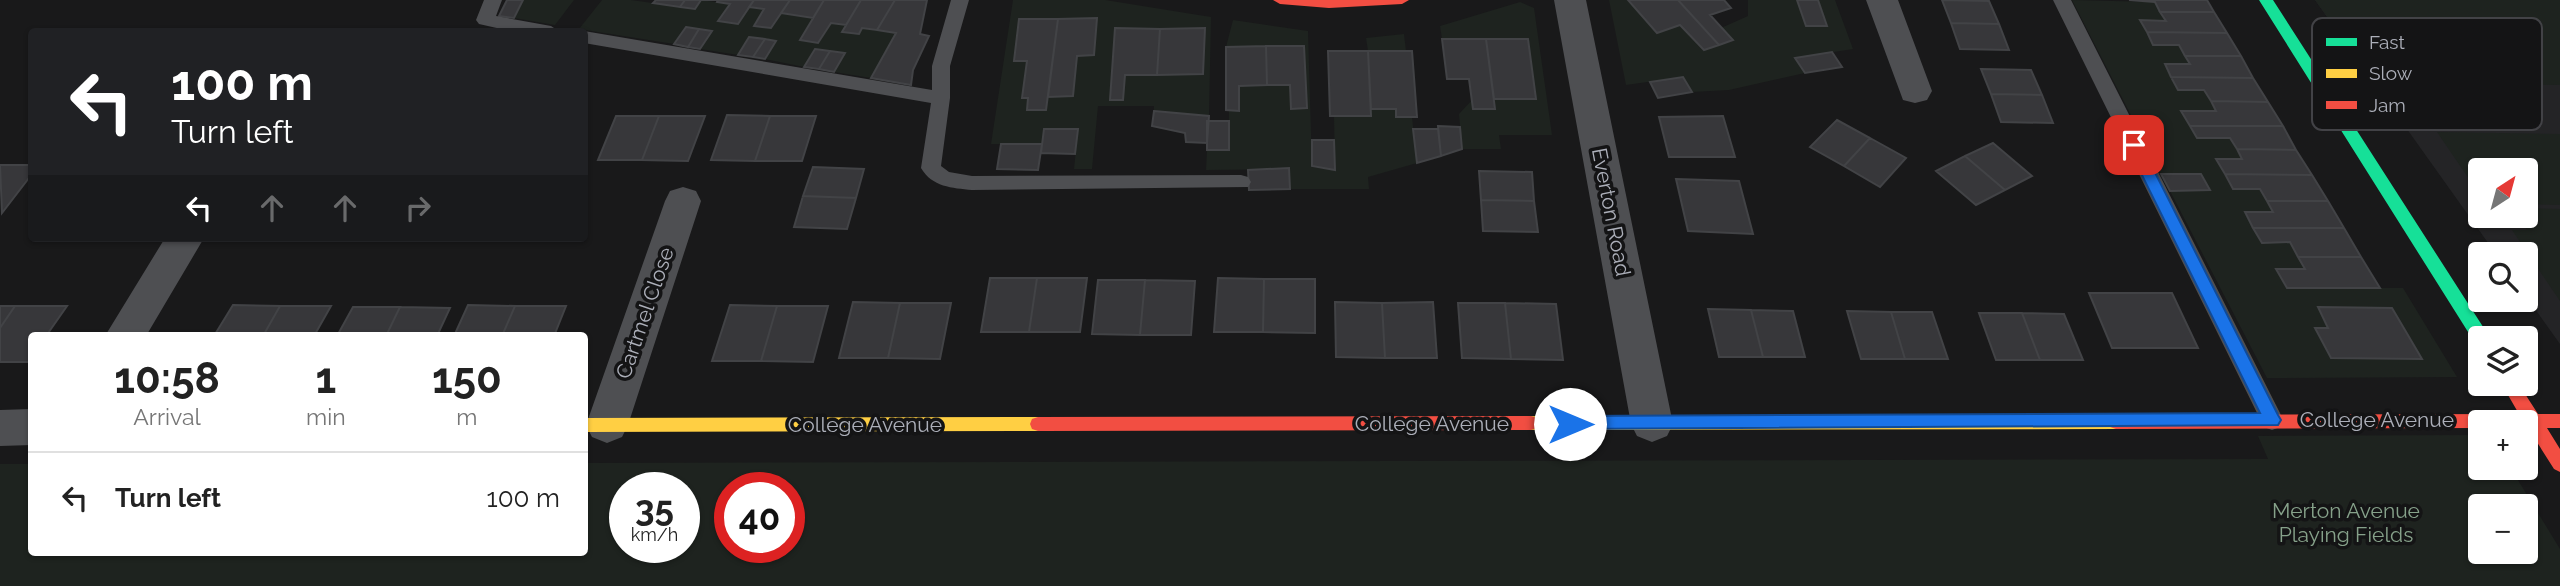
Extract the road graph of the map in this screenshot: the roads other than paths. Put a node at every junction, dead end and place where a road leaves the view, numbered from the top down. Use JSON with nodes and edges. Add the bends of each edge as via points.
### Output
{"nodes":[{"id":1,"x":492,"y":0,"type":"edge"},
{"id":2,"x":960,"y":0,"type":"edge"},
{"id":3,"x":1280,"y":0,"type":"edge"},
{"id":4,"x":1402,"y":0,"type":"edge"},
{"id":5,"x":1570,"y":0,"type":"edge"},
{"id":6,"x":1882,"y":0,"type":"edge"},
{"id":7,"x":2062,"y":0,"type":"edge"},
{"id":8,"x":2266,"y":0,"type":"edge"},
{"id":9,"x":1364,"y":2,"type":"edge"},
{"id":10,"x":529,"y":28,"type":"edge"},
{"id":11,"x":588,"y":38,"type":"edge"},
{"id":12,"x":2312,"y":72,"type":"edge"},
{"id":13,"x":1915,"y":91,"type":"dead end"},
{"id":14,"x":941,"y":97,"type":"junction"},
{"id":15,"x":2349,"y":130,"type":"edge"},
{"id":16,"x":1241,"y":182,"type":"dead end"},
{"id":17,"x":683,"y":201,"type":"dead end"},
{"id":18,"x":183,"y":242,"type":"edge"},
{"id":19,"x":2473,"y":326,"type":"edge"},
{"id":20,"x":127,"y":332,"type":"edge"},
{"id":21,"x":2272,"y":420,"type":"junction"},
{"id":22,"x":2468,"y":420,"type":"edge"},
{"id":23,"x":2538,"y":420,"type":"edge"},
{"id":24,"x":2560,"y":421,"type":"edge"},
{"id":25,"x":1652,"y":424,"type":"junction"},
{"id":26,"x":596,"y":425,"type":"edge"},
{"id":27,"x":28,"y":427,"type":"edge"},
{"id":28,"x":0,"y":428,"type":"edge"},
{"id":29,"x":2538,"y":429,"type":"edge"},
{"id":30,"x":2560,"y":464,"type":"edge"}],
"edges":[{"from":1,"to":10,"type":"lane","via":[[485,20]]},
{"from":2,"to":14,"type":"lane","via":[[941,66]]},
{"from":3,"to":9,"type":"street"},
{"from":4,"to":9,"type":"street"},
{"from":5,"to":25,"type":"street","name":"Everton Road"},
{"from":6,"to":13,"type":"street"},
{"from":7,"to":21,"type":"lane"},
{"from":8,"to":12,"type":"street"},
{"from":11,"to":14,"type":"lane"},
{"from":14,"to":16,"type":"lane","via":[[931,168],[944,178],[972,183]]},
{"from":15,"to":19,"type":"street"},
{"from":17,"to":26,"type":"street","name":"Cartmel Close"},
{"from":18,"to":20,"type":"street"},
{"from":21,"to":22,"type":"street","name":"College Avenue"},
{"from":21,"to":25,"type":"street","name":"College Avenue"},
{"from":23,"to":24,"type":"street","name":"College Avenue"},
{"from":25,"to":26,"type":"street","name":"College Avenue"},
{"from":27,"to":28,"type":"street"},
{"from":29,"to":30,"type":"street"}]}
